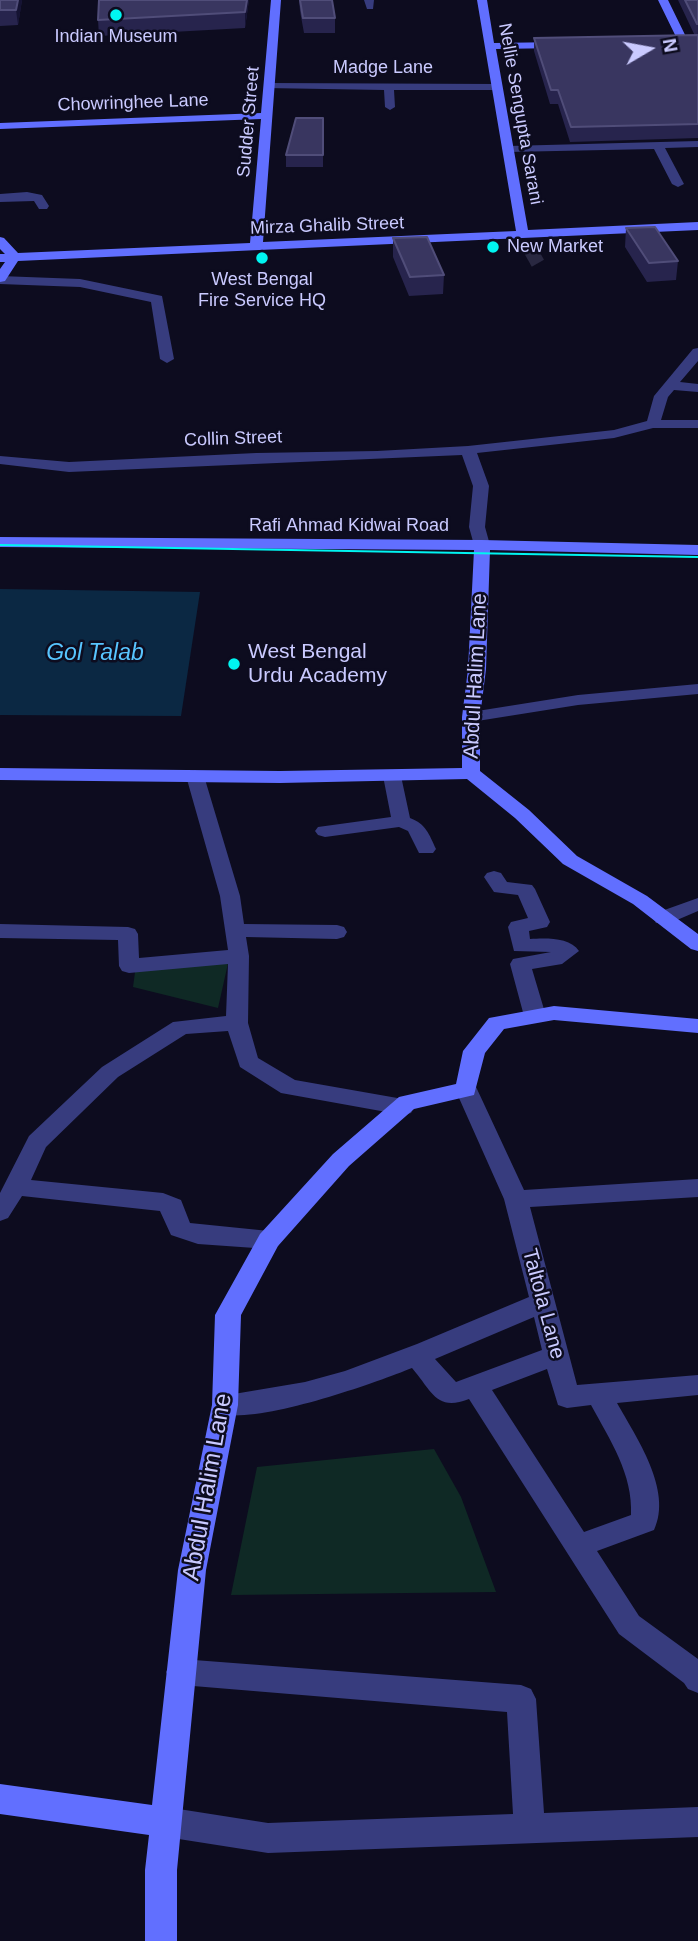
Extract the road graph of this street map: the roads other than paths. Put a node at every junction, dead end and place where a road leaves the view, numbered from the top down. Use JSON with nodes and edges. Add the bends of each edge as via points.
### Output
{"nodes":[{"id":1,"x":276,"y":0,"type":"edge"},
{"id":2,"x":482,"y":0,"type":"edge"},
{"id":3,"x":663,"y":0,"type":"edge"},
{"id":4,"x":670,"y":43,"type":"edge"},
{"id":5,"x":684,"y":43,"type":"junction"},
{"id":6,"x":698,"y":43,"type":"edge"},
{"id":7,"x":573,"y":45,"type":"edge"},
{"id":8,"x":489,"y":46,"type":"junction"},
{"id":9,"x":269,"y":86,"type":"junction"},
{"id":10,"x":389,"y":86,"type":"junction"},
{"id":11,"x":497,"y":87,"type":"junction"},
{"id":12,"x":390,"y":107,"type":"dead end"},
{"id":13,"x":267,"y":116,"type":"junction"},
{"id":14,"x":0,"y":126,"type":"edge"},
{"id":15,"x":698,"y":144,"type":"edge"},
{"id":16,"x":658,"y":145,"type":"junction"},
{"id":17,"x":508,"y":149,"type":"junction"},
{"id":18,"x":678,"y":184,"type":"dead end"},
{"id":19,"x":0,"y":198,"type":"edge"},
{"id":20,"x":43,"y":206,"type":"dead end"},
{"id":21,"x":698,"y":226,"type":"edge"},
{"id":22,"x":523,"y":235,"type":"junction"},
{"id":23,"x":0,"y":241,"type":"edge"},
{"id":24,"x":256,"y":247,"type":"junction"},
{"id":25,"x":7,"y":257,"type":"edge"},
{"id":26,"x":0,"y":279,"type":"edge"},
{"id":27,"x":698,"y":352,"type":"edge"},
{"id":28,"x":167,"y":359,"type":"dead end"},
{"id":29,"x":671,"y":385,"type":"junction"},
{"id":30,"x":698,"y":388,"type":"edge"},
{"id":31,"x":653,"y":424,"type":"junction"},
{"id":32,"x":698,"y":424,"type":"edge"},
{"id":33,"x":468,"y":450,"type":"junction"},
{"id":34,"x":0,"y":460,"type":"edge"},
{"id":35,"x":0,"y":542,"type":"edge"},
{"id":36,"x":482,"y":545,"type":"junction"},
{"id":37,"x":698,"y":550,"type":"edge"},
{"id":38,"x":698,"y":689,"type":"edge"},
{"id":39,"x":471,"y":717,"type":"junction"},
{"id":40,"x":471,"y":773,"type":"junction"},
{"id":41,"x":0,"y":774,"type":"edge"},
{"id":42,"x":195,"y":776,"type":"junction"},
{"id":43,"x":392,"y":776,"type":"junction"},
{"id":44,"x":401,"y":821,"type":"junction"},
{"id":45,"x":325,"y":831,"type":"dead end"},
{"id":46,"x":426,"y":849,"type":"dead end"},
{"id":47,"x":494,"y":877,"type":"dead end"},
{"id":48,"x":698,"y":904,"type":"edge"},
{"id":49,"x":663,"y":918,"type":"junction"},
{"id":50,"x":235,"y":930,"type":"junction"},
{"id":51,"x":0,"y":931,"type":"edge"},
{"id":52,"x":337,"y":932,"type":"dead end"},
{"id":53,"x":698,"y":944,"type":"edge"},
{"id":54,"x":239,"y":956,"type":"junction"},
{"id":55,"x":535,"y":1016,"type":"junction"},
{"id":56,"x":237,"y":1023,"type":"junction"},
{"id":57,"x":698,"y":1026,"type":"edge"},
{"id":58,"x":466,"y":1089,"type":"junction"},
{"id":59,"x":403,"y":1107,"type":"junction"},
{"id":60,"x":11,"y":1183,"type":"edge"},
{"id":61,"x":698,"y":1188,"type":"edge"},
{"id":62,"x":516,"y":1199,"type":"junction"},
{"id":63,"x":0,"y":1212,"type":"edge"},
{"id":64,"x":269,"y":1240,"type":"junction"},
{"id":65,"x":541,"y":1303,"type":"junction"},
{"id":66,"x":416,"y":1355,"type":"junction"},
{"id":67,"x":556,"y":1355,"type":"junction"},
{"id":68,"x":698,"y":1385,"type":"edge"},
{"id":69,"x":475,"y":1386,"type":"junction"},
{"id":70,"x":599,"y":1395,"type":"junction"},
{"id":71,"x":225,"y":1405,"type":"junction"},
{"id":72,"x":578,"y":1546,"type":"junction"},
{"id":73,"x":181,"y":1672,"type":"junction"},
{"id":74,"x":697,"y":1675,"type":"edge"},
{"id":75,"x":0,"y":1799,"type":"edge"},
{"id":76,"x":166,"y":1822,"type":"junction"},
{"id":77,"x":698,"y":1822,"type":"edge"},
{"id":78,"x":530,"y":1828,"type":"junction"},
{"id":79,"x":161,"y":1941,"type":"edge"}],
"edges":[{"from":1,"to":9,"type":"street","name":"Sudder Street"},
{"from":2,"to":8,"type":"street","name":"Nellie Sengupta Sarani"},
{"from":3,"to":5,"type":"street"},
{"from":4,"to":5,"type":"street"},
{"from":5,"to":6,"type":"street"},
{"from":7,"to":8,"type":"street"},
{"from":8,"to":11,"type":"street","name":"Nellie Sengupta Sarani"},
{"from":9,"to":10,"type":"street","name":"Madge Lane"},
{"from":9,"to":13,"type":"street","name":"Sudder Street"},
{"from":10,"to":11,"type":"street","name":"Madge Lane"},
{"from":10,"to":12,"type":"street"},
{"from":11,"to":17,"type":"street","name":"Nellie Sengupta Sarani"},
{"from":13,"to":14,"type":"street","name":"Chowringhee Lane"},
{"from":13,"to":24,"type":"street","name":"Sudder Street"},
{"from":15,"to":16,"type":"street"},
{"from":16,"to":17,"type":"street"},
{"from":16,"to":18,"type":"street"},
{"from":17,"to":22,"type":"street","name":"Nellie Sengupta Sarani"},
{"from":19,"to":20,"type":"street","via":[[38,198]]},
{"from":21,"to":22,"type":"street","name":"Mirza Ghalib Street"},
{"from":22,"to":24,"type":"street","name":"Mirza Ghalib Street"},
{"from":23,"to":25,"type":"street"},
{"from":24,"to":25,"type":"street","name":"Mirza Ghalib Street"},
{"from":25,"to":26,"type":"street"},
{"from":26,"to":28,"type":"street","via":[[80,283],[158,299]]},
{"from":27,"to":29,"type":"street"},
{"from":29,"to":30,"type":"street"},
{"from":29,"to":31,"type":"street","via":[[661,396]]},
{"from":31,"to":32,"type":"street","name":"Collin Street"},
{"from":31,"to":33,"type":"street","name":"Collin Street","via":[[614,434]]},
{"from":33,"to":34,"type":"street","name":"Collin Street","via":[[69,467]]},
{"from":33,"to":36,"type":"street","via":[[481,486],[477,527]]},
{"from":35,"to":36,"type":"street","name":"Rafi Ahmad Kidwai Road"},
{"from":36,"to":37,"type":"street","name":"Rafi Ahmad Kidwai Road"},
{"from":36,"to":39,"type":"street","name":"Abdul Halim Lane"},
{"from":38,"to":39,"type":"street","via":[[578,700]]},
{"from":39,"to":40,"type":"street","name":"Abdul Halim Lane"},
{"from":40,"to":43,"type":"street"},
{"from":40,"to":49,"type":"street","name":"Abdul Halim Lane","via":[[523,814],[570,860]]},
{"from":41,"to":42,"type":"street"},
{"from":42,"to":43,"type":"street"},
{"from":42,"to":50,"type":"street","via":[[230,896]]},
{"from":43,"to":44,"type":"street"},
{"from":44,"to":45,"type":"street"},
{"from":44,"to":46,"type":"street","via":[[416,827]]},
{"from":47,"to":55,"type":"street","via":[[500,888],[525,889],[540,922],[518,927],[521,946],[549,944],[569,950],[555,959],[520,964]]},
{"from":48,"to":49,"type":"street"},
{"from":49,"to":53,"type":"street","name":"Abdul Halim Lane"},
{"from":50,"to":52,"type":"street"},
{"from":50,"to":54,"type":"street"},
{"from":51,"to":54,"type":"street","via":[[128,934],[129,966]]},
{"from":54,"to":56,"type":"street"},
{"from":55,"to":57,"type":"street","via":[[554,1013]]},
{"from":55,"to":58,"type":"street","via":[[497,1023],[474,1051]]},
{"from":56,"to":59,"type":"street","via":[[248,1062],[289,1087]]},
{"from":56,"to":60,"type":"street","via":[[181,1027],[110,1072],[37,1142]]},
{"from":58,"to":59,"type":"street","name":"Abdul Halim Lane"},
{"from":58,"to":62,"type":"street","name":"Taltola Lane"},
{"from":59,"to":64,"type":"street","name":"Abdul Halim Lane","via":[[341,1160]]},
{"from":60,"to":63,"type":"street"},
{"from":60,"to":64,"type":"street","via":[[163,1202],[173,1206],[180,1229],[198,1235]]},
{"from":61,"to":62,"type":"street"},
{"from":62,"to":65,"type":"street","name":"Taltola Lane"},
{"from":64,"to":71,"type":"street","name":"Abdul Halim Lane","via":[[228,1315]]},
{"from":65,"to":66,"type":"street"},
{"from":65,"to":67,"type":"street","name":"Taltola Lane"},
{"from":66,"to":69,"type":"street","via":[[452,1395]]},
{"from":66,"to":71,"type":"street","via":[[301,1394]]},
{"from":67,"to":69,"type":"street"},
{"from":67,"to":70,"type":"street","name":"Taltola Lane","via":[[568,1398]]},
{"from":68,"to":70,"type":"street","name":"Taltola Lane"},
{"from":69,"to":72,"type":"street"},
{"from":70,"to":72,"type":"street","via":[[641,1477],[647,1504],[644,1522]]},
{"from":71,"to":73,"type":"street","name":"Abdul Halim Lane","via":[[192,1570]]},
{"from":72,"to":74,"type":"street","via":[[629,1625]]},
{"from":73,"to":76,"type":"street","name":"Abdul Halim Lane"},
{"from":73,"to":78,"type":"street","via":[[521,1699]]},
{"from":75,"to":76,"type":"street"},
{"from":76,"to":78,"type":"street","via":[[268,1838]]},
{"from":76,"to":79,"type":"street","name":"Abdul Halim Lane"},
{"from":77,"to":78,"type":"street"}]}
